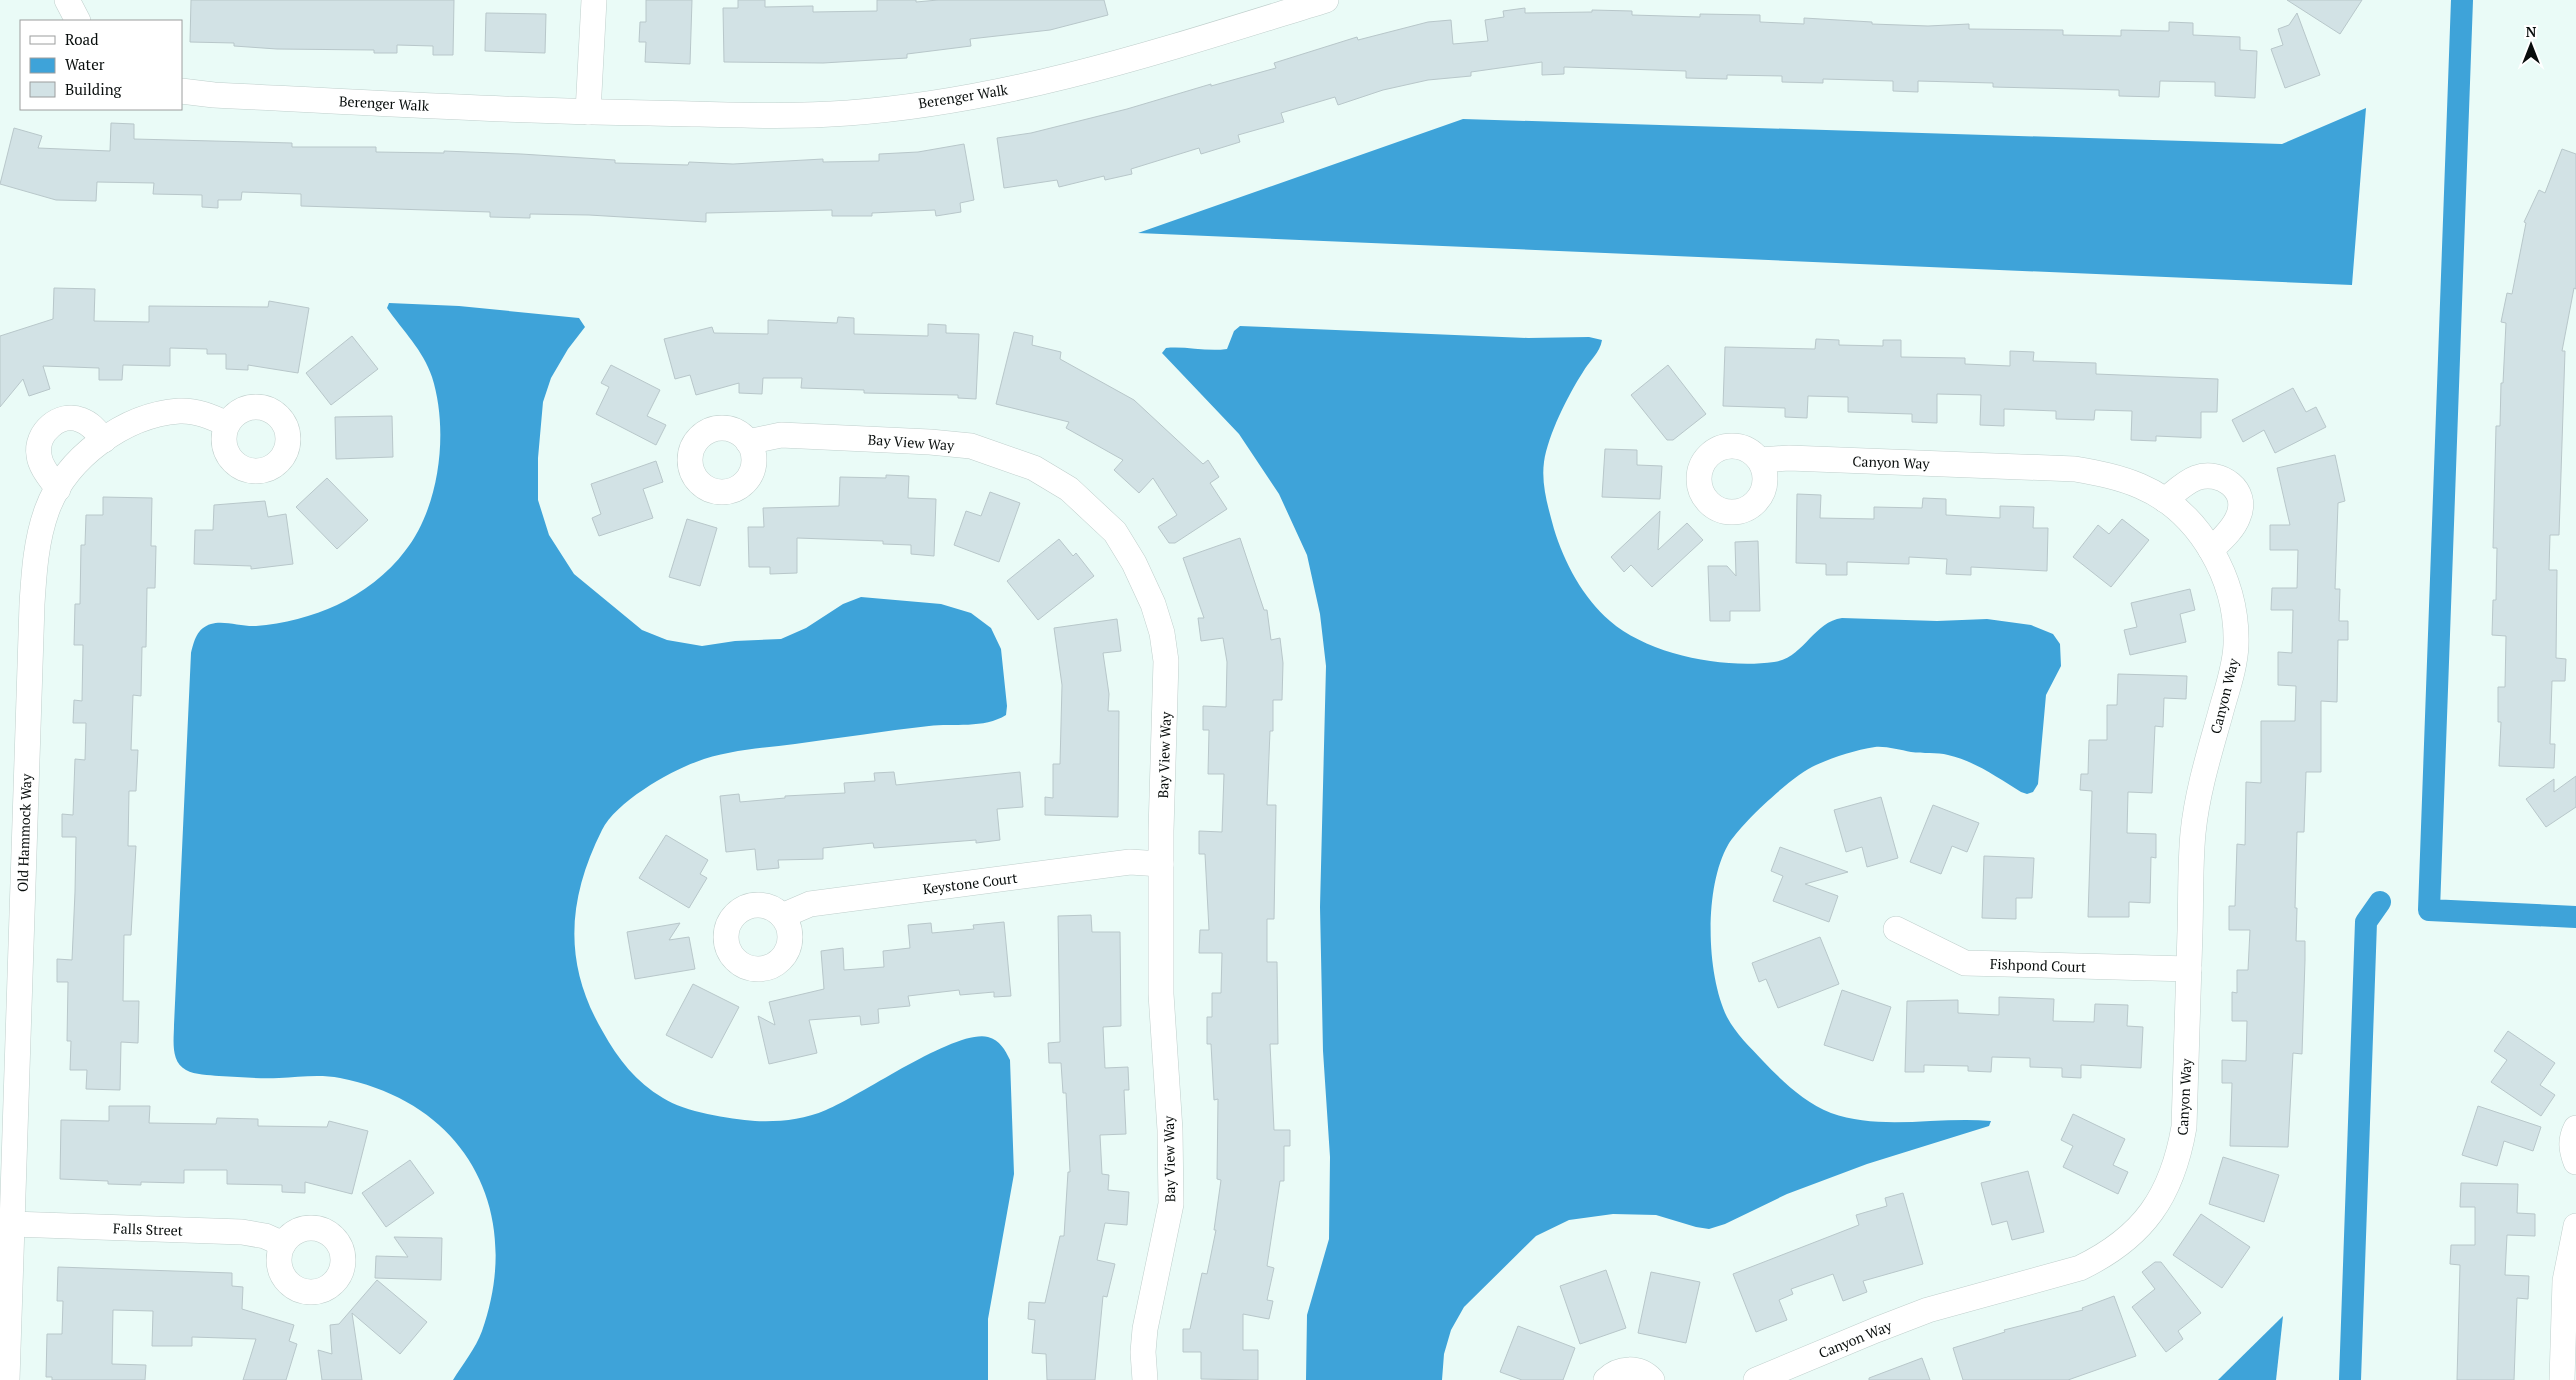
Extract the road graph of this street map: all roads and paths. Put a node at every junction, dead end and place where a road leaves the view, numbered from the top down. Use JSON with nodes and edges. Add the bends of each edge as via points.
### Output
{"nodes":[{"id":1,"x":67,"y":0,"type":"edge"},
{"id":2,"x":594,"y":0,"type":"edge"},
{"id":3,"x":1326,"y":0,"type":"edge"},
{"id":4,"x":77,"y":20,"type":"edge"},
{"id":5,"x":182,"y":91,"type":"edge"},
{"id":6,"x":588,"y":112,"type":"junction"},
{"id":7,"x":227,"y":424,"type":"dead end"},
{"id":8,"x":104,"y":440,"type":"junction"},
{"id":9,"x":748,"y":442,"type":"dead end"},
{"id":10,"x":1760,"y":460,"type":"dead end"},
{"id":11,"x":58,"y":489,"type":"junction"},
{"id":12,"x":2165,"y":500,"type":"junction"},
{"id":13,"x":2212,"y":550,"type":"junction"},
{"id":14,"x":1161,"y":864,"type":"junction"},
{"id":15,"x":782,"y":916,"type":"dead end"},
{"id":16,"x":1896,"y":929,"type":"dead end"},
{"id":17,"x":2189,"y":969,"type":"junction"},
{"id":18,"x":2576,"y":1128,"type":"edge"},
{"id":19,"x":2576,"y":1162,"type":"edge"},
{"id":20,"x":12,"y":1224,"type":"junction"},
{"id":21,"x":2576,"y":1226,"type":"edge"},
{"id":22,"x":283,"y":1244,"type":"dead end"},
{"id":23,"x":7,"y":1380,"type":"edge"},
{"id":24,"x":1145,"y":1380,"type":"edge"},
{"id":25,"x":1606,"y":1380,"type":"edge"},
{"id":26,"x":1652,"y":1380,"type":"edge"},
{"id":27,"x":1756,"y":1380,"type":"edge"},
{"id":28,"x":2562,"y":1380,"type":"edge"}],
"edges":[{"from":1,"to":4,"type":"street"},
{"from":2,"to":6,"type":"street"},
{"from":3,"to":6,"type":"street","name":"Berenger Walk","via":[[1113,65],[975,96],[849,113],[773,116]]},
{"from":5,"to":6,"type":"street","name":"Berenger Walk"},
{"from":7,"to":8,"type":"street","name":"Old Hammock Way","via":[[205,414],[180,411],[120,429]]},
{"from":8,"to":11,"type":"street","name":"Old Hammock Way","via":[[74,467]]},
{"from":8,"to":11,"type":"street","via":[[90,424],[79,419],[66,418],[54,422],[45,431],[38,455]]},
{"from":9,"to":14,"type":"street","name":"Bay View Way","via":[[781,435],[972,446],[1034,468],[1095,511],[1115,532],[1134,563],[1162,633],[1166,704]]},
{"from":10,"to":12,"type":"street","name":"Canyon Way","via":[[1789,458],[2075,470],[2112,475],[2142,486]]},
{"from":11,"to":20,"type":"street","name":"Old Hammock Way","via":[[47,508],[35,555]]},
{"from":12,"to":13,"type":"street","name":"Canyon Way","via":[[2189,520]]},
{"from":12,"to":13,"type":"street","via":[[2194,478],[2218,476],[2229,481],[2237,491],[2239,515]]},
{"from":13,"to":17,"type":"street","name":"Canyon Way","via":[[2227,584],[2236,645],[2232,673],[2196,810]]},
{"from":14,"to":15,"type":"street","name":"Keystone Court","via":[[1130,862],[810,904]]},
{"from":14,"to":24,"type":"street","name":"Bay View Way","via":[[1160,994],[1170,1130],[1171,1204],[1145,1328]]},
{"from":16,"to":17,"type":"street","name":"Fishpond Court","via":[[1965,963]]},
{"from":17,"to":27,"type":"street","name":"Canyon Way","via":[[2184,1127],[2180,1151],[2170,1182],[2137,1230],[2101,1258],[2080,1268],[1928,1310]]},
{"from":18,"to":19,"type":"street","via":[[2571,1148]]},
{"from":20,"to":22,"type":"street","name":"Falls Street","via":[[242,1232],[265,1236]]},
{"from":20,"to":23,"type":"street","name":"Old Hammock Way"},
{"from":21,"to":28,"type":"street","via":[[2565,1281]]},
{"from":25,"to":26,"type":"street","via":[[1621,1370],[1631,1369]]}]}
